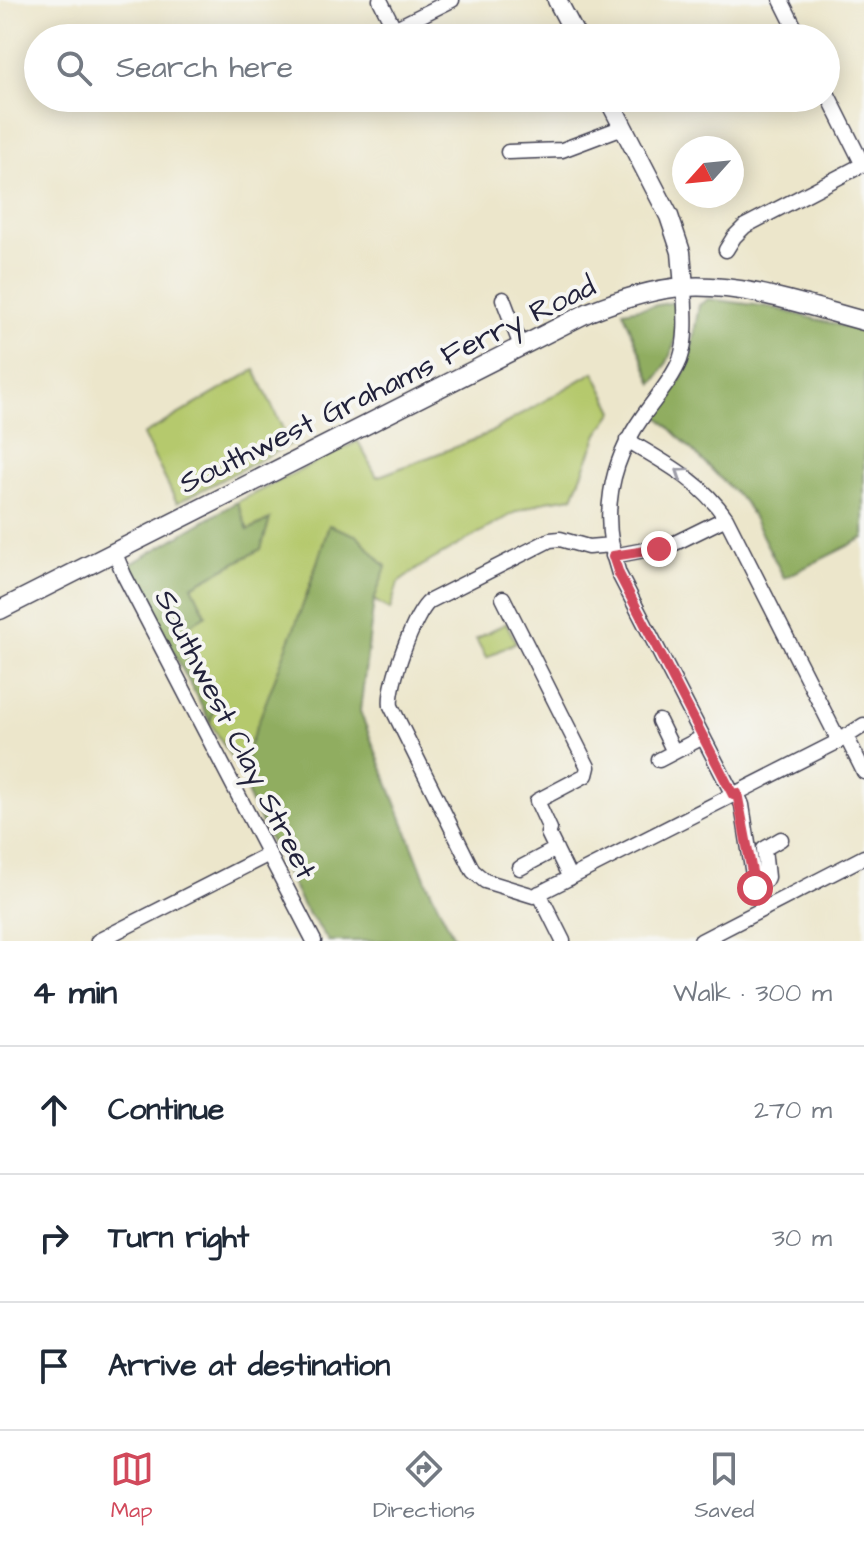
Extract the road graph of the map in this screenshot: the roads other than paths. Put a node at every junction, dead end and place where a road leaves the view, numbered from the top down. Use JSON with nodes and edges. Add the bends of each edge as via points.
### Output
{"nodes":[{"id":1,"x":380,"y":0,"type":"edge"},
{"id":2,"x":452,"y":0,"type":"edge"},
{"id":3,"x":557,"y":0,"type":"edge"},
{"id":4,"x":781,"y":0,"type":"edge"},
{"id":5,"x":386,"y":24,"type":"edge"},
{"id":6,"x":402,"y":24,"type":"edge"},
{"id":7,"x":570,"y":24,"type":"edge"},
{"id":8,"x":793,"y":24,"type":"edge"},
{"id":9,"x":615,"y":112,"type":"edge"},
{"id":10,"x":836,"y":112,"type":"edge"},
{"id":11,"x":623,"y":127,"type":"junction"},
{"id":12,"x":508,"y":152,"type":"dead end"},
{"id":13,"x":862,"y":169,"type":"edge"},
{"id":14,"x":726,"y":250,"type":"dead end"},
{"id":15,"x":684,"y":287,"type":"junction"},
{"id":16,"x":503,"y":299,"type":"dead end"},
{"id":17,"x":864,"y":321,"type":"edge"},
{"id":18,"x":521,"y":346,"type":"junction"},
{"id":19,"x":627,"y":440,"type":"junction"},
{"id":20,"x":726,"y":518,"type":"junction"},
{"id":21,"x":114,"y":551,"type":"junction"},
{"id":22,"x":612,"y":551,"type":"junction"},
{"id":23,"x":503,"y":598,"type":"dead end"},
{"id":24,"x":0,"y":610,"type":"edge"},
{"id":25,"x":659,"y":721,"type":"dead end"},
{"id":26,"x":864,"y":725,"type":"edge"},
{"id":27,"x":703,"y":737,"type":"junction"},
{"id":28,"x":842,"y":739,"type":"junction"},
{"id":29,"x":674,"y":752,"type":"junction"},
{"id":30,"x":659,"y":760,"type":"dead end"},
{"id":31,"x":864,"y":772,"type":"edge"},
{"id":32,"x":735,"y":794,"type":"junction"},
{"id":33,"x":781,"y":839,"type":"dead end"},
{"id":34,"x":556,"y":849,"type":"junction"},
{"id":35,"x":269,"y":854,"type":"junction"},
{"id":36,"x":864,"y":857,"type":"edge"},
{"id":37,"x":520,"y":868,"type":"dead end"},
{"id":38,"x":570,"y":878,"type":"junction"},
{"id":39,"x":754,"y":884,"type":"junction"},
{"id":40,"x":539,"y":893,"type":"junction"},
{"id":41,"x":764,"y":909,"type":"junction"},
{"id":42,"x":98,"y":941,"type":"edge"},
{"id":43,"x":314,"y":941,"type":"edge"},
{"id":44,"x":563,"y":941,"type":"edge"},
{"id":45,"x":701,"y":941,"type":"edge"}],
"edges":[{"from":1,"to":5,"type":"street"},
{"from":2,"to":6,"type":"street"},
{"from":3,"to":7,"type":"main road"},
{"from":4,"to":8,"type":"street"},
{"from":9,"to":11,"type":"main road"},
{"from":10,"to":13,"type":"street"},
{"from":11,"to":12,"type":"street","via":[[562,150]]},
{"from":11,"to":15,"type":"main road","via":[[672,225]]},
{"from":13,"to":14,"type":"street","via":[[745,226]]},
{"from":15,"to":17,"type":"main road","name":"Southwest Grahams Ferry Road","via":[[758,294]]},
{"from":15,"to":18,"type":"main road","name":"Southwest Grahams Ferry Road","via":[[618,301]]},
{"from":15,"to":19,"type":"street","via":[[680,359]]},
{"from":16,"to":18,"type":"street"},
{"from":18,"to":21,"type":"main road","name":"Southwest Grahams Ferry Road"},
{"from":20,"to":19,"type":"street","one_way":true,"via":[[693,482]]},
{"from":19,"to":22,"type":"street","via":[[613,477]]},
{"from":20,"to":22,"type":"street","via":[[671,545]]},
{"from":20,"to":28,"type":"street"},
{"from":21,"to":24,"type":"main road","name":"Southwest Grahams Ferry Road"},
{"from":21,"to":35,"type":"street","name":"Southwest Clay Street"},
{"from":22,"to":27,"type":"street"},
{"from":22,"to":40,"type":"street","via":[[550,540],[430,601],[417,616],[391,691],[393,713],[476,875],[521,894]]},
{"from":23,"to":34,"type":"street","via":[[588,767],[586,775],[537,801]]},
{"from":25,"to":29,"type":"street"},
{"from":26,"to":28,"type":"street"},
{"from":27,"to":29,"type":"street"},
{"from":27,"to":32,"type":"street"},
{"from":28,"to":31,"type":"street"},
{"from":28,"to":32,"type":"street"},
{"from":29,"to":30,"type":"street"},
{"from":32,"to":38,"type":"street"},
{"from":32,"to":39,"type":"street"},
{"from":33,"to":39,"type":"street","via":[[764,849],[767,877]]},
{"from":34,"to":37,"type":"street"},
{"from":34,"to":38,"type":"street"},
{"from":35,"to":42,"type":"street"},
{"from":35,"to":43,"type":"street","name":"Southwest Clay Street"},
{"from":36,"to":41,"type":"street"},
{"from":38,"to":40,"type":"street"},
{"from":39,"to":41,"type":"street"},
{"from":40,"to":44,"type":"street"},
{"from":41,"to":45,"type":"street"}]}
